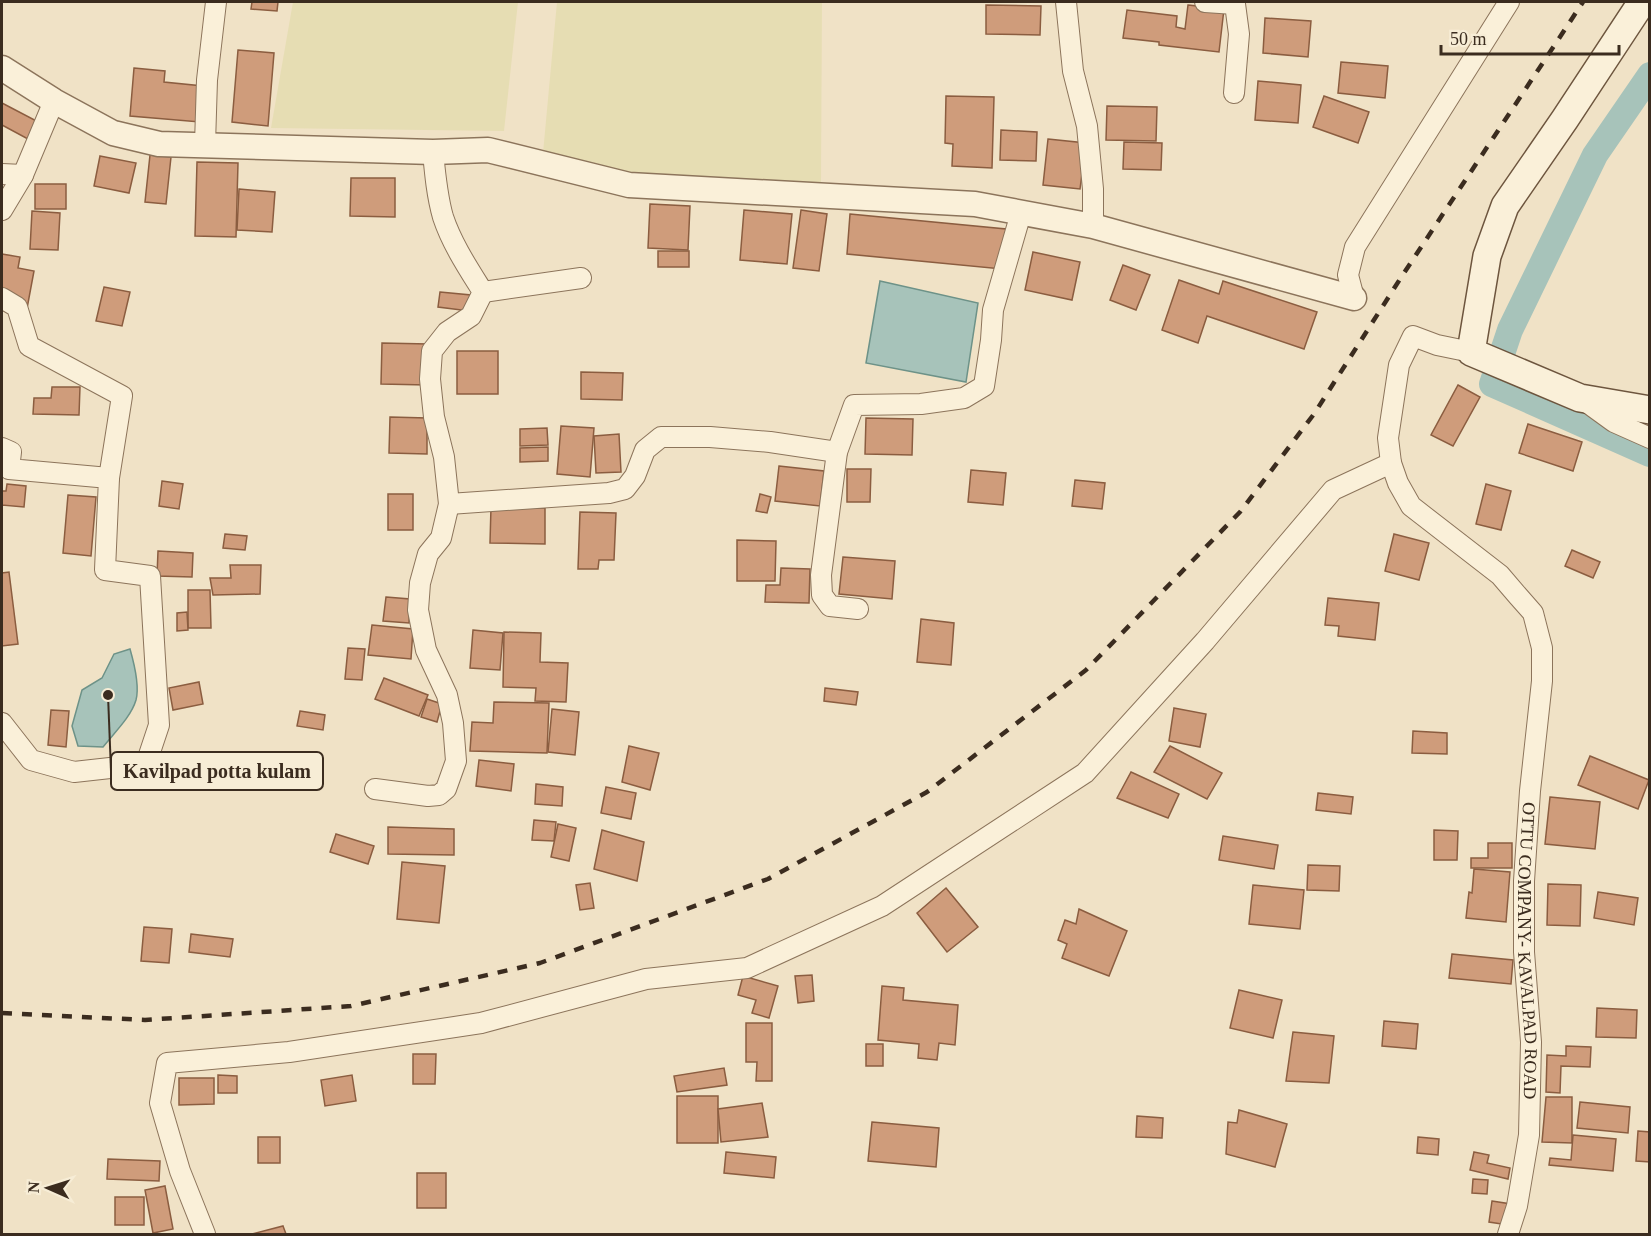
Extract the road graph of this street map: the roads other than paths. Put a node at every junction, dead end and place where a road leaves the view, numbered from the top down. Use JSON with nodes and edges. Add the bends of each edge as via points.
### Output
{"nodes":[{"id":1,"x":216,"y":2,"type":"edge"},
{"id":2,"x":1066,"y":2,"type":"edge"},
{"id":3,"x":1205,"y":2,"type":"edge"},
{"id":4,"x":1509,"y":2,"type":"edge"},
{"id":5,"x":1642,"y":2,"type":"edge"},
{"id":6,"x":2,"y":68,"type":"edge"},
{"id":7,"x":1234,"y":93,"type":"dead end"},
{"id":8,"x":54,"y":101,"type":"junction"},
{"id":9,"x":205,"y":144,"type":"junction"},
{"id":10,"x":433,"y":152,"type":"junction"},
{"id":11,"x":2,"y":174,"type":"edge"},
{"id":12,"x":23,"y":175,"type":"junction"},
{"id":13,"x":2,"y":210,"type":"edge"},
{"id":14,"x":1021,"y":213,"type":"junction"},
{"id":15,"x":1093,"y":226,"type":"junction"},
{"id":16,"x":581,"y":278,"type":"dead end"},
{"id":17,"x":483,"y":292,"type":"junction"},
{"id":18,"x":2,"y":298,"type":"edge"},
{"id":19,"x":1354,"y":298,"type":"joint"},
{"id":20,"x":1471,"y":352,"type":"junction"},
{"id":21,"x":1580,"y":398,"type":"junction"},
{"id":22,"x":1650,"y":410,"type":"edge"},
{"id":23,"x":1650,"y":438,"type":"edge"},
{"id":24,"x":2,"y":448,"type":"edge"},
{"id":25,"x":837,"y":453,"type":"junction"},
{"id":26,"x":1391,"y":463,"type":"junction"},
{"id":27,"x":109,"y":478,"type":"junction"},
{"id":28,"x":449,"y":504,"type":"junction"},
{"id":29,"x":858,"y":609,"type":"dead end"},
{"id":30,"x":2,"y":723,"type":"edge"},
{"id":31,"x":375,"y":789,"type":"dead end"},
{"id":32,"x":205,"y":1234,"type":"edge"},
{"id":33,"x":1508,"y":1234,"type":"edge"}],
"edges":[{"from":1,"to":9,"type":"street"},
{"from":2,"to":15,"type":"street","via":[[1073,71],[1087,126]]},
{"from":3,"to":7,"type":"street","via":[[1235,4],[1239,33]]},
{"from":4,"to":19,"type":"street","via":[[1355,247],[1348,275]]},
{"from":5,"to":20,"type":"main road","via":[[1505,206],[1487,256]]},
{"from":6,"to":8,"type":"street"},
{"from":8,"to":9,"type":"street","via":[[113,133],[159,144]]},
{"from":8,"to":12,"type":"street"},
{"from":9,"to":10,"type":"street"},
{"from":10,"to":14,"type":"street","via":[[489,150],[629,184],[975,204]]},
{"from":10,"to":17,"type":"street","via":[[443,216]]},
{"from":11,"to":12,"type":"street"},
{"from":12,"to":13,"type":"street"},
{"from":14,"to":15,"type":"street"},
{"from":14,"to":25,"type":"street","via":[[993,310],[984,386],[964,398],[921,404],[854,405]]},
{"from":15,"to":19,"type":"street"},
{"from":16,"to":17,"type":"street"},
{"from":17,"to":28,"type":"street","via":[[471,316],[447,332],[432,351],[434,417],[444,457]]},
{"from":18,"to":27,"type":"street","via":[[17,307],[29,346],[122,396]]},
{"from":20,"to":21,"type":"main road"},
{"from":20,"to":26,"type":"street","name":"OTTU COMPANY- KAVALPAD ROAD","via":[[1413,336],[1399,365],[1388,438]]},
{"from":21,"to":22,"type":"main road"},
{"from":21,"to":23,"type":"street","via":[[1614,422]]},
{"from":24,"to":27,"type":"street","via":[[11,452],[9,469]]},
{"from":25,"to":28,"type":"street","via":[[770,442],[661,437],[645,450],[625,489]]},
{"from":25,"to":29,"type":"street","via":[[822,595],[830,606]]},
{"from":26,"to":32,"type":"street","via":[[1333,490],[1205,641],[1085,773],[882,906],[747,968],[645,980],[481,1023],[289,1052],[166,1063],[160,1104],[180,1171]]},
{"from":26,"to":33,"type":"street","name":"OTTU COMPANY- KAVALPAD ROAD","via":[[1411,506],[1500,575],[1526,604],[1533,613],[1542,648],[1524,881],[1524,952],[1531,1042],[1529,1135]]},
{"from":27,"to":30,"type":"street","via":[[105,570],[150,576],[159,725],[146,764],[74,772],[31,760]]},
{"from":28,"to":31,"type":"street","via":[[441,538],[428,554],[417,610],[426,650],[447,695],[453,723],[456,761],[452,777],[439,795]]}]}
